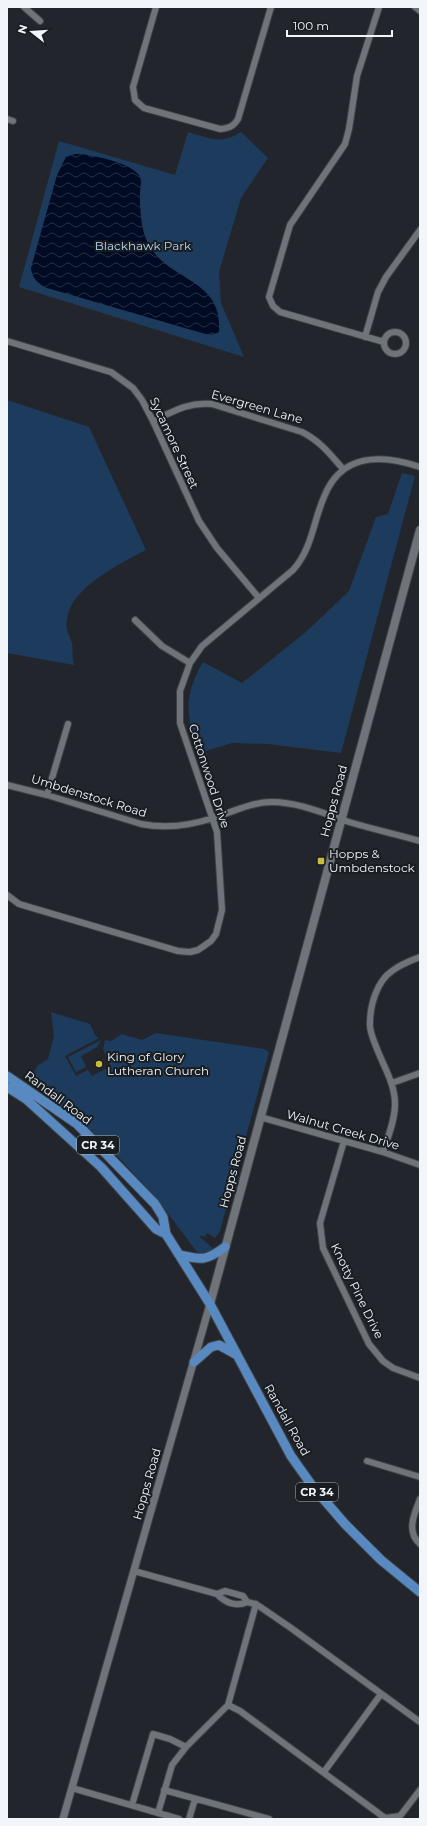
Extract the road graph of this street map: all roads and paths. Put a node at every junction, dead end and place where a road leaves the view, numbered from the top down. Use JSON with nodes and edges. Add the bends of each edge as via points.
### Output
{"nodes":[{"id":1,"x":24,"y":7,"type":"edge"},
{"id":2,"x":156,"y":7,"type":"edge"},
{"id":3,"x":271,"y":7,"type":"edge"},
{"id":4,"x":379,"y":7,"type":"edge"},
{"id":5,"x":415,"y":7,"type":"edge"},
{"id":6,"x":420,"y":11,"type":"edge"},
{"id":7,"x":40,"y":21,"type":"dead end"},
{"id":8,"x":420,"y":230,"type":"edge"},
{"id":9,"x":365,"y":337,"type":"junction"},
{"id":10,"x":7,"y":341,"type":"edge"},
{"id":11,"x":384,"y":342,"type":"dead end"},
{"id":12,"x":153,"y":421,"type":"junction"},
{"id":13,"x":420,"y":467,"type":"edge"},
{"id":14,"x":343,"y":469,"type":"junction"},
{"id":15,"x":420,"y":530,"type":"edge"},
{"id":16,"x":259,"y":598,"type":"junction"},
{"id":17,"x":135,"y":620,"type":"dead end"},
{"id":18,"x":190,"y":663,"type":"junction"},
{"id":19,"x":68,"y":724,"type":"dead end"},
{"id":20,"x":7,"y":785,"type":"edge"},
{"id":21,"x":47,"y":795,"type":"junction"},
{"id":22,"x":214,"y":818,"type":"junction"},
{"id":23,"x":341,"y":820,"type":"junction"},
{"id":24,"x":420,"y":840,"type":"edge"},
{"id":25,"x":7,"y":895,"type":"edge"},
{"id":26,"x":420,"y":957,"type":"edge"},
{"id":27,"x":420,"y":1073,"type":"edge"},
{"id":28,"x":7,"y":1076,"type":"edge"},
{"id":29,"x":392,"y":1083,"type":"junction"},
{"id":30,"x":7,"y":1087,"type":"edge"},
{"id":31,"x":260,"y":1118,"type":"junction"},
{"id":32,"x":344,"y":1141,"type":"junction"},
{"id":33,"x":383,"y":1152,"type":"junction"},
{"id":34,"x":420,"y":1165,"type":"edge"},
{"id":35,"x":166,"y":1234,"type":"junction"},
{"id":36,"x":225,"y":1247,"type":"junction"},
{"id":37,"x":180,"y":1255,"type":"junction"},
{"id":38,"x":210,"y":1304,"type":"junction"},
{"id":39,"x":237,"y":1355,"type":"junction"},
{"id":40,"x":194,"y":1362,"type":"junction"},
{"id":41,"x":420,"y":1378,"type":"edge"},
{"id":42,"x":367,"y":1461,"type":"dead end"},
{"id":43,"x":420,"y":1477,"type":"edge"},
{"id":44,"x":420,"y":1499,"type":"edge"},
{"id":45,"x":420,"y":1544,"type":"edge"},
{"id":46,"x":134,"y":1571,"type":"junction"},
{"id":47,"x":420,"y":1592,"type":"edge"},
{"id":48,"x":256,"y":1604,"type":"junction"},
{"id":49,"x":381,"y":1694,"type":"junction"},
{"id":50,"x":228,"y":1705,"type":"junction"},
{"id":51,"x":420,"y":1722,"type":"edge"},
{"id":52,"x":186,"y":1747,"type":"junction"},
{"id":53,"x":324,"y":1772,"type":"junction"},
{"id":54,"x":72,"y":1788,"type":"junction"},
{"id":55,"x":164,"y":1790,"type":"junction"},
{"id":56,"x":420,"y":1790,"type":"edge"},
{"id":57,"x":195,"y":1799,"type":"junction"},
{"id":58,"x":132,"y":1805,"type":"junction"},
{"id":59,"x":158,"y":1813,"type":"junction"},
{"id":60,"x":63,"y":1819,"type":"edge"},
{"id":61,"x":178,"y":1819,"type":"edge"},
{"id":62,"x":189,"y":1819,"type":"edge"},
{"id":63,"x":268,"y":1819,"type":"edge"}],
"edges":[{"from":1,"to":7,"type":"street"},
{"from":2,"to":3,"type":"street","via":[[133,87],[135,100],[144,108],[220,129],[234,126],[238,119]]},
{"from":4,"to":9,"type":"street","via":[[357,76],[345,144],[290,225],[269,297],[273,306],[280,312]]},
{"from":5,"to":6,"type":"street"},
{"from":8,"to":9,"type":"street","via":[[378,292]]},
{"from":9,"to":11,"type":"street"},
{"from":10,"to":12,"type":"street","name":"Sycamore Street","via":[[111,372],[133,388]]},
{"from":12,"to":14,"type":"street","name":"Evergreen Lane","via":[[183,406],[212,404],[315,438]]},
{"from":12,"to":16,"type":"street","name":"Sycamore Street","via":[[199,521],[217,548]]},
{"from":13,"to":14,"type":"street","via":[[385,458],[364,461]]},
{"from":14,"to":16,"type":"street","name":"Cottonwood Drive","via":[[325,494],[302,561]]},
{"from":15,"to":23,"type":"main road","name":"Hopps Road"},
{"from":16,"to":18,"type":"street","name":"Cottonwood Drive","via":[[202,646]]},
{"from":17,"to":18,"type":"street","via":[[162,646]]},
{"from":18,"to":22,"type":"street","name":"Cottonwood Drive","via":[[180,691],[180,723]]},
{"from":19,"to":21,"type":"street"},
{"from":20,"to":21,"type":"street","name":"Umbdenstock Road"},
{"from":21,"to":22,"type":"street","name":"Umbdenstock Road","via":[[156,827],[176,827]]},
{"from":22,"to":23,"type":"street","name":"Umbdenstock Road","via":[[256,803],[273,802]]},
{"from":22,"to":25,"type":"street","name":"Cottonwood Drive","via":[[219,848],[222,910],[216,934],[198,950],[178,951],[19,904]]},
{"from":23,"to":24,"type":"street","name":"Umbdenstock Road"},
{"from":23,"to":31,"type":"main road","name":"Hopps Road"},
{"from":26,"to":29,"type":"street","via":[[391,971],[375,994],[371,1009],[369,1024]]},
{"from":27,"to":29,"type":"street"},
{"from":28,"to":35,"type":"main road","name":"Randall Road","number":"CR 34","via":[[77,1124],[155,1204],[163,1217]]},
{"from":29,"to":33,"type":"street","via":[[394,1118]]},
{"from":30,"to":35,"type":"main road","name":"Randall Road","number":"CR 34","via":[[26,1099],[101,1167],[156,1228]]},
{"from":31,"to":32,"type":"street","name":"Walnut Creek Drive"},
{"from":31,"to":36,"type":"main road","name":"Hopps Road"},
{"from":32,"to":33,"type":"street","name":"Walnut Creek Drive"},
{"from":32,"to":41,"type":"street","name":"Knotty Pine Drive","via":[[320,1223],[323,1248],[369,1344],[383,1361],[393,1368]]},
{"from":33,"to":34,"type":"street","name":"Walnut Creek Drive"},
{"from":35,"to":37,"type":"main road","name":"Randall Road","number":"CR 34"},
{"from":36,"to":37,"type":"main road","via":[[215,1255],[201,1260]]},
{"from":36,"to":38,"type":"main road","name":"Hopps Road"},
{"from":37,"to":38,"type":"main road","name":"Randall Road","number":"CR 34"},
{"from":38,"to":39,"type":"main road","name":"Randall Road","number":"CR 34"},
{"from":38,"to":40,"type":"street","name":"Hopps Road"},
{"from":39,"to":40,"type":"main road","via":[[219,1345],[211,1347]]},
{"from":39,"to":47,"type":"main road","name":"Randall Road","number":"CR 34","via":[[291,1456],[313,1487],[363,1543]]},
{"from":40,"to":46,"type":"street","name":"Hopps Road"},
{"from":42,"to":43,"type":"street"},
{"from":44,"to":45,"type":"street","via":[[412,1532]]},
{"from":46,"to":48,"type":"street","via":[[217,1594],[223,1600],[240,1605],[247,1602]]},
{"from":46,"to":54,"type":"street","name":"Hopps Road"},
{"from":48,"to":49,"type":"street"},
{"from":48,"to":50,"type":"street"},
{"from":49,"to":51,"type":"street"},
{"from":49,"to":53,"type":"street"},
{"from":50,"to":52,"type":"street"},
{"from":50,"to":53,"type":"street"},
{"from":52,"to":55,"type":"street","via":[[172,1765]]},
{"from":52,"to":58,"type":"street","via":[[153,1734]]},
{"from":53,"to":56,"type":"street","via":[[385,1818],[400,1816]]},
{"from":54,"to":58,"type":"street"},
{"from":54,"to":60,"type":"street","name":"Hopps Road"},
{"from":55,"to":57,"type":"street"},
{"from":55,"to":59,"type":"street"},
{"from":57,"to":62,"type":"street"},
{"from":57,"to":63,"type":"street"},
{"from":58,"to":59,"type":"street"},
{"from":59,"to":61,"type":"street"}]}
